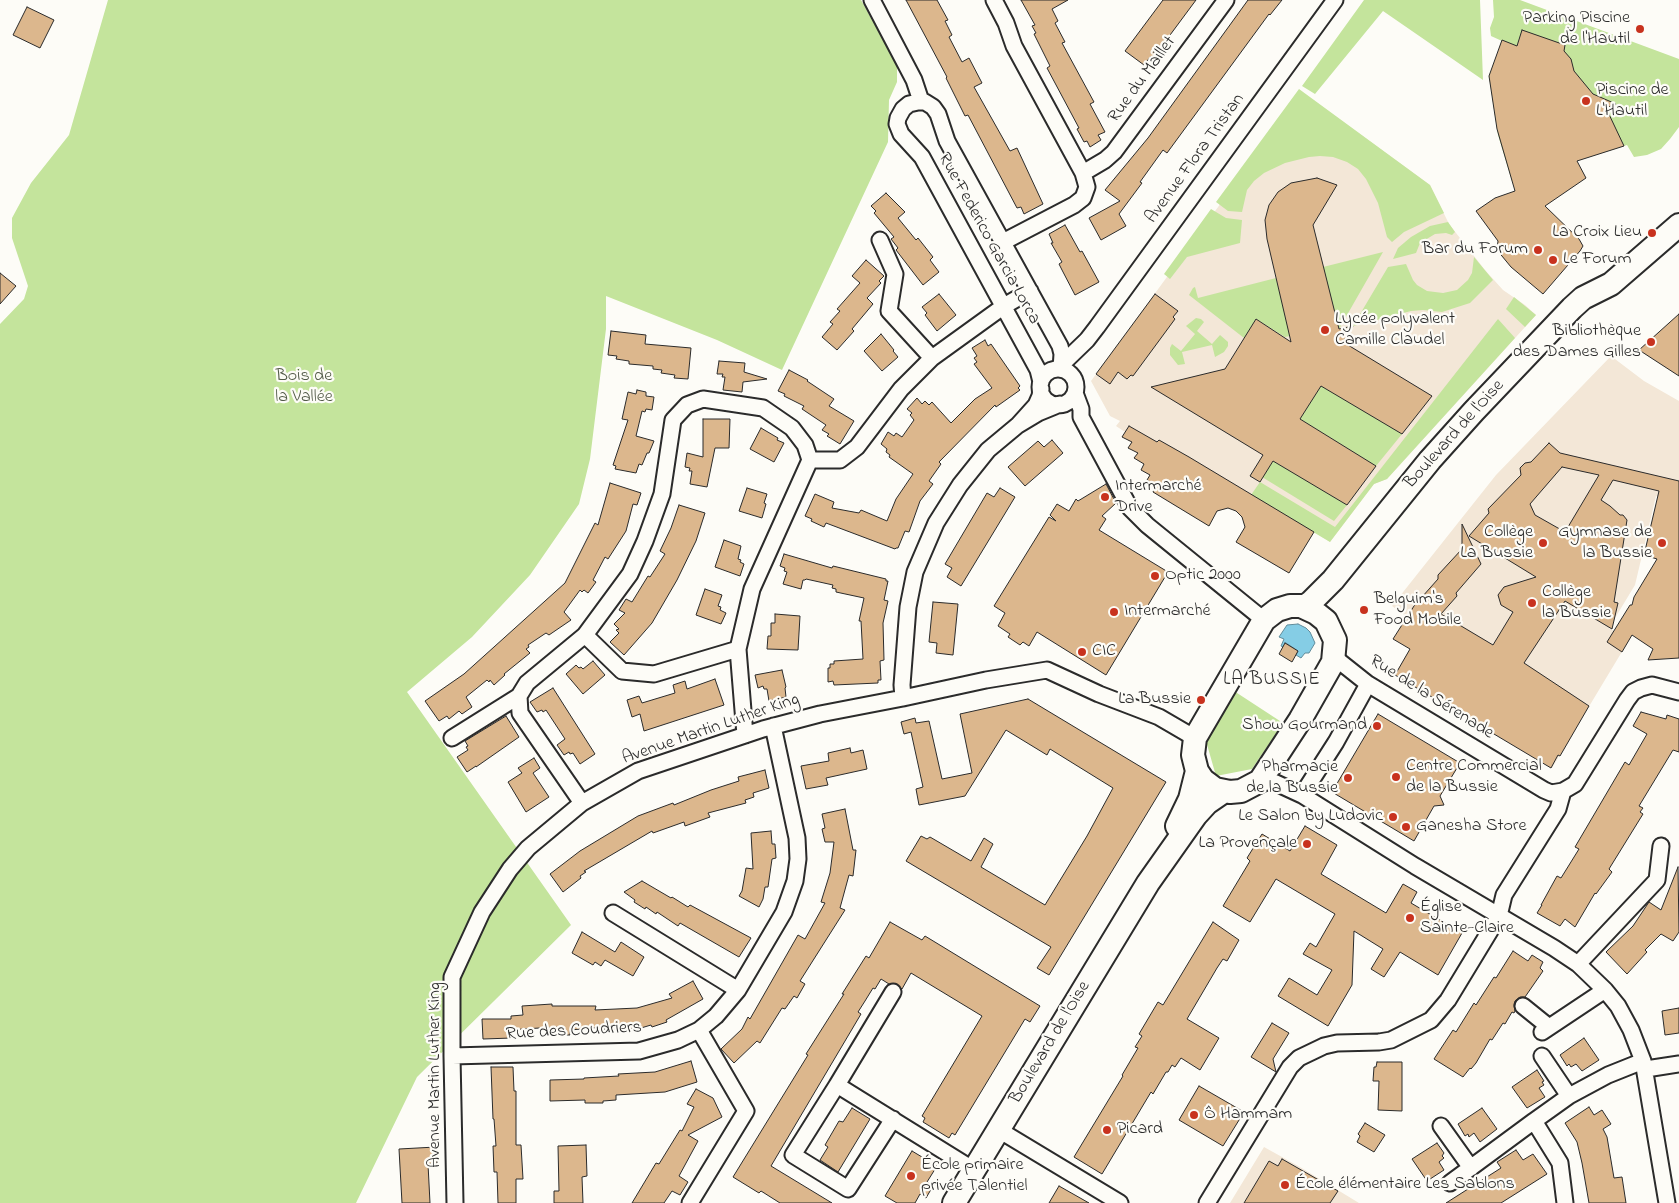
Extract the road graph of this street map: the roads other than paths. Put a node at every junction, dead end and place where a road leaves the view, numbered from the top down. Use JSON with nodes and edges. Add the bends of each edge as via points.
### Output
{"nodes":[{"id":1,"x":872,"y":0,"type":"edge"},
{"id":2,"x":994,"y":0,"type":"edge"},
{"id":3,"x":1226,"y":0,"type":"edge"},
{"id":4,"x":1335,"y":0,"type":"edge"},
{"id":5,"x":921,"y":101,"type":"junction"},
{"id":6,"x":1083,"y":173,"type":"junction"},
{"id":7,"x":1679,"y":225,"type":"edge"},
{"id":8,"x":880,"y":240,"type":"dead end"},
{"id":9,"x":1003,"y":242,"type":"junction"},
{"id":10,"x":1030,"y":291,"type":"junction"},
{"id":11,"x":1004,"y":306,"type":"junction"},
{"id":12,"x":1085,"y":342,"type":"junction"},
{"id":13,"x":1060,"y":346,"type":"junction"},
{"id":14,"x":932,"y":358,"type":"junction"},
{"id":15,"x":1060,"y":367,"type":"junction"},
{"id":16,"x":1074,"y":377,"type":"junction"},
{"id":17,"x":1041,"y":385,"type":"junction"},
{"id":18,"x":1075,"y":393,"type":"junction"},
{"id":19,"x":1061,"y":404,"type":"junction"},
{"id":20,"x":1081,"y":417,"type":"junction"},
{"id":21,"x":1018,"y":425,"type":"junction"},
{"id":22,"x":810,"y":460,"type":"junction"},
{"id":23,"x":1353,"y":556,"type":"junction"},
{"id":24,"x":1301,"y":606,"type":"junction"},
{"id":25,"x":1264,"y":620,"type":"junction"},
{"id":26,"x":1328,"y":625,"type":"junction"},
{"id":27,"x":585,"y":635,"type":"junction"},
{"id":28,"x":738,"y":649,"type":"junction"},
{"id":29,"x":1334,"y":657,"type":"junction"},
{"id":30,"x":1368,"y":684,"type":"junction"},
{"id":31,"x":1679,"y":692,"type":"edge"},
{"id":32,"x":519,"y":696,"type":"junction"},
{"id":33,"x":903,"y":698,"type":"junction"},
{"id":34,"x":773,"y":726,"type":"junction"},
{"id":35,"x":745,"y":735,"type":"junction"},
{"id":36,"x":452,"y":738,"type":"dead end"},
{"id":37,"x":1195,"y":738,"type":"junction"},
{"id":38,"x":1197,"y":771,"type":"junction"},
{"id":39,"x":1260,"y":781,"type":"junction"},
{"id":40,"x":1563,"y":791,"type":"junction"},
{"id":41,"x":1223,"y":792,"type":"junction"},
{"id":42,"x":1302,"y":795,"type":"junction"},
{"id":43,"x":582,"y":803,"type":"junction"},
{"id":44,"x":1661,"y":846,"type":"dead end"},
{"id":45,"x":1148,"y":883,"type":"junction"},
{"id":46,"x":613,"y":913,"type":"dead end"},
{"id":47,"x":1499,"y":916,"type":"junction"},
{"id":48,"x":1578,"y":964,"type":"junction"},
{"id":49,"x":738,"y":990,"type":"junction"},
{"id":50,"x":1605,"y":990,"type":"junction"},
{"id":51,"x":893,"y":992,"type":"dead end"},
{"id":52,"x":1523,"y":1006,"type":"dead end"},
{"id":53,"x":699,"y":1030,"type":"junction"},
{"id":54,"x":452,"y":1056,"type":"junction"},
{"id":55,"x":1542,"y":1056,"type":"dead end"},
{"id":56,"x":1679,"y":1064,"type":"edge"},
{"id":57,"x":1645,"y":1065,"type":"junction"},
{"id":58,"x":837,"y":1086,"type":"junction"},
{"id":59,"x":1569,"y":1096,"type":"junction"},
{"id":60,"x":893,"y":1120,"type":"junction"},
{"id":61,"x":1534,"y":1121,"type":"junction"},
{"id":62,"x":1441,"y":1126,"type":"dead end"},
{"id":63,"x":999,"y":1130,"type":"junction"},
{"id":64,"x":1471,"y":1168,"type":"junction"},
{"id":65,"x":974,"y":1170,"type":"junction"},
{"id":66,"x":1450,"y":1183,"type":"dead end"},
{"id":67,"x":455,"y":1203,"type":"edge"},
{"id":68,"x":690,"y":1203,"type":"edge"},
{"id":69,"x":954,"y":1203,"type":"edge"},
{"id":70,"x":1120,"y":1203,"type":"edge"},
{"id":71,"x":1207,"y":1203,"type":"edge"},
{"id":72,"x":1565,"y":1203,"type":"edge"},
{"id":73,"x":1667,"y":1203,"type":"edge"}],
"edges":[{"from":1,"to":5,"type":"street","name":"Rue Federico Garcia Lorca","via":[[914,80]]},
{"from":2,"to":6,"type":"street","via":[[1018,54]]},
{"from":3,"to":6,"type":"street","name":"Rue du Maillet","via":[[1114,152]]},
{"from":4,"to":12,"type":"street","name":"Avenue Flora Tristan"},
{"from":5,"to":9,"type":"street","name":"Rue Federico Garcia Lorca","via":[[930,104],[938,114],[947,141]]},
{"from":5,"to":11,"type":"street","name":"Rue Federico Garcia Lorca","via":[[902,109],[898,118],[899,129],[922,157]]},
{"from":6,"to":9,"type":"street","via":[[1087,187],[1079,202]]},
{"from":7,"to":23,"type":"main road","name":"Boulevard de l'Oise","via":[[1612,284],[1583,298],[1572,308],[1430,460]]},
{"from":8,"to":14,"type":"street","via":[[895,274],[889,311]]},
{"from":9,"to":10,"type":"street","name":"Rue Federico Garcia Lorca"},
{"from":10,"to":11,"type":"street"},
{"from":10,"to":13,"type":"street","name":"Rue Federico Garcia Lorca"},
{"from":11,"to":14,"type":"street"},
{"from":11,"to":17,"type":"street","name":"Rue Federico Garcia Lorca","via":[[1038,370]]},
{"from":12,"to":13,"type":"street","via":[[1069,348]]},
{"from":12,"to":15,"type":"street"},
{"from":12,"to":16,"type":"street"},
{"from":13,"to":15,"type":"street","name":"Rue Federico Garcia Lorca"},
{"from":14,"to":22,"type":"street","via":[[901,390],[857,448],[840,460]]},
{"from":15,"to":16,"type":"street"},
{"from":15,"to":17,"type":"street","via":[[1047,373]]},
{"from":16,"to":18,"type":"street"},
{"from":17,"to":19,"type":"street","via":[[1045,399]]},
{"from":17,"to":21,"type":"street","via":[[1036,405]]},
{"from":18,"to":19,"type":"street"},
{"from":18,"to":20,"type":"street"},
{"from":19,"to":20,"type":"street"},
{"from":19,"to":21,"type":"street"},
{"from":20,"to":25,"type":"street","via":[[1137,515]]},
{"from":21,"to":33,"type":"street","via":[[988,450],[960,485],[936,524],[915,572],[908,607]]},
{"from":22,"to":27,"type":"street","via":[[805,445],[792,428],[763,408],[703,399],[687,405],[673,420],[662,494],[645,541],[630,574]]},
{"from":22,"to":28,"type":"street","via":[[752,589]]},
{"from":23,"to":24,"type":"main road","name":"Boulevard de l'Oise","via":[[1319,594],[1306,606]]},
{"from":23,"to":26,"type":"main road","name":"Boulevard de l'Oise","via":[[1331,604]]},
{"from":24,"to":25,"type":"main road","via":[[1284,607]]},
{"from":24,"to":26,"type":"main road","via":[[1316,613]]},
{"from":25,"to":37,"type":"main road"},
{"from":26,"to":29,"type":"main road","via":[[1334,640]]},
{"from":27,"to":28,"type":"street","via":[[622,671],[654,674]]},
{"from":27,"to":32,"type":"street","via":[[527,682]]},
{"from":28,"to":35,"type":"street"},
{"from":29,"to":30,"type":"street","name":"Rue de la Sérenade"},
{"from":29,"to":39,"type":"main road","via":[[1304,713]]},
{"from":30,"to":40,"type":"street","name":"Rue de la Sérenade","via":[[1544,790]]},
{"from":30,"to":42,"type":"street"},
{"from":31,"to":40,"type":"street","via":[[1652,685],[1634,692],[1581,776]]},
{"from":32,"to":36,"type":"street"},
{"from":32,"to":43,"type":"street","via":[[520,713]]},
{"from":33,"to":34,"type":"street","name":"Avenue Martin Luther King"},
{"from":33,"to":37,"type":"street","name":"Avenue Martin Luther King","via":[[1047,670],[1159,717]]},
{"from":34,"to":35,"type":"street","name":"Avenue Martin Luther King"},
{"from":34,"to":49,"type":"street","name":"Rue des Coudriers","via":[[797,838],[798,859],[795,881],[784,912]]},
{"from":35,"to":43,"type":"street","name":"Avenue Martin Luther King","via":[[638,771]]},
{"from":37,"to":38,"type":"main road","via":[[1193,754]]},
{"from":38,"to":41,"type":"main road","via":[[1207,784]]},
{"from":38,"to":45,"type":"main road","name":"Boulevard de l'Oise","via":[[1190,800]]},
{"from":39,"to":41,"type":"main road","via":[[1241,791]]},
{"from":39,"to":42,"type":"street","via":[[1276,783]]},
{"from":40,"to":47,"type":"street","via":[[1558,809],[1504,894]]},
{"from":41,"to":45,"type":"main road","name":"Boulevard de l'Oise","via":[[1196,815]]},
{"from":42,"to":47,"type":"street"},
{"from":43,"to":54,"type":"street","name":"Avenue Martin Luther King","via":[[528,848],[482,912],[452,977]]},
{"from":44,"to":48,"type":"street","via":[[1657,880]]},
{"from":45,"to":63,"type":"main road","name":"Boulevard de l'Oise"},
{"from":46,"to":49,"type":"street"},
{"from":47,"to":48,"type":"street"},
{"from":47,"to":71,"type":"street","via":[[1448,1000],[1431,1020],[1391,1040],[1324,1046],[1290,1067]]},
{"from":48,"to":50,"type":"street"},
{"from":49,"to":53,"type":"street","name":"Rue des Coudriers"},
{"from":50,"to":52,"type":"street","via":[[1546,1030]]},
{"from":50,"to":57,"type":"street","via":[[1631,1030]]},
{"from":51,"to":58,"type":"street"},
{"from":53,"to":54,"type":"street","name":"Rue des Coudriers","via":[[678,1040],[639,1051]]},
{"from":53,"to":68,"type":"street","via":[[746,1111]]},
{"from":54,"to":67,"type":"street","name":"Avenue Martin Luther King"},
{"from":55,"to":59,"type":"street"},
{"from":56,"to":57,"type":"street"},
{"from":57,"to":59,"type":"street","via":[[1608,1075]]},
{"from":57,"to":73,"type":"street"},
{"from":58,"to":60,"type":"street"},
{"from":58,"to":60,"type":"street","via":[[793,1154],[848,1189]]},
{"from":59,"to":61,"type":"street"},
{"from":60,"to":65,"type":"street"},
{"from":61,"to":64,"type":"street"},
{"from":61,"to":72,"type":"street","via":[[1560,1163]]},
{"from":62,"to":64,"type":"street"},
{"from":63,"to":65,"type":"main road","name":"Boulevard de l'Oise"},
{"from":63,"to":70,"type":"street"},
{"from":64,"to":66,"type":"street"},
{"from":65,"to":69,"type":"main road","name":"Boulevard de l'Oise"}]}
